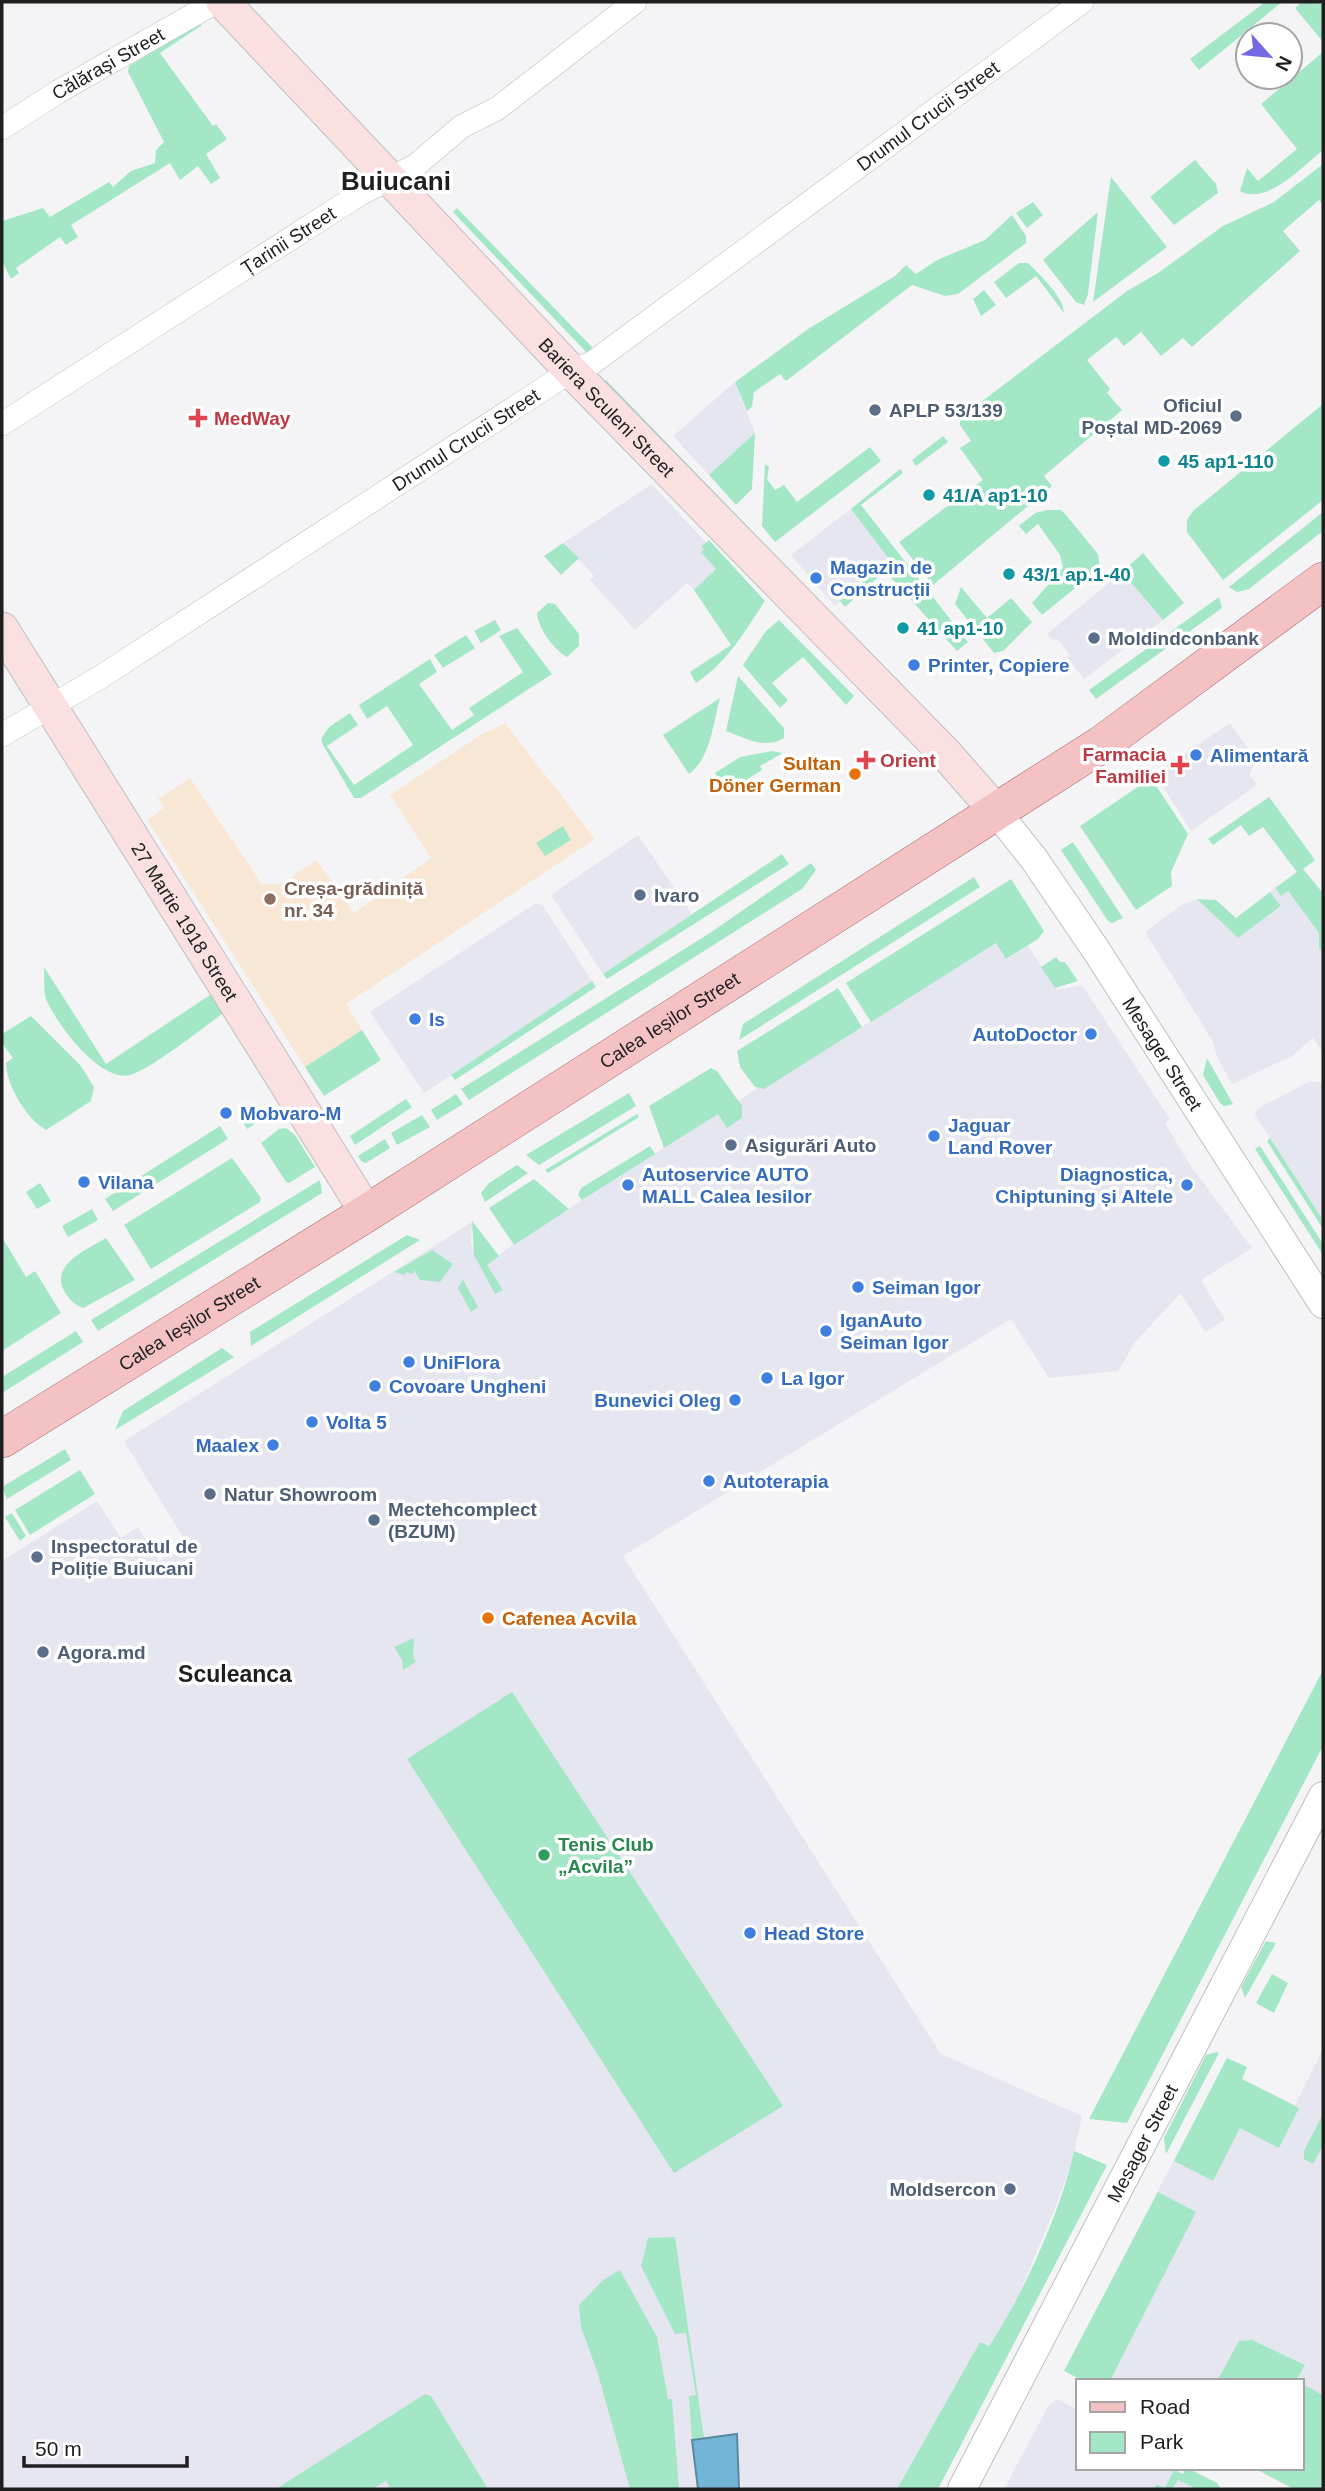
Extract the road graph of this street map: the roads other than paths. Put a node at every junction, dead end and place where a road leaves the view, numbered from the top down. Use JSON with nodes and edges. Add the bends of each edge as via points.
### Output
{"nodes":[{"id":1,"x":216,"y":2,"type":"edge"},
{"id":2,"x":223,"y":2,"type":"edge"},
{"id":3,"x":635,"y":2,"type":"edge"},
{"id":4,"x":1082,"y":2,"type":"edge"},
{"id":5,"x":2,"y":128,"type":"edge"},
{"id":6,"x":387,"y":179,"type":"junction"},
{"id":7,"x":571,"y":370,"type":"junction"},
{"id":8,"x":2,"y":424,"type":"edge"},
{"id":9,"x":1323,"y":581,"type":"edge"},
{"id":10,"x":2,"y":629,"type":"edge"},
{"id":11,"x":52,"y":706,"type":"junction"},
{"id":12,"x":2,"y":734,"type":"edge"},
{"id":13,"x":995,"y":810,"type":"junction"},
{"id":14,"x":367,"y":1213,"type":"junction"},
{"id":15,"x":1323,"y":1304,"type":"edge"},
{"id":16,"x":2,"y":1439,"type":"edge"},
{"id":17,"x":1323,"y":1796,"type":"edge"},
{"id":18,"x":962,"y":2489,"type":"edge"}],
"edges":[{"from":1,"to":5,"type":"street","name":"Călărași Street"},
{"from":2,"to":6,"type":"main road","name":"Bariera Sculeni Street"},
{"from":3,"to":6,"type":"street","name":"Țarinii Street","via":[[498,108],[461,127],[415,166]]},
{"from":4,"to":7,"type":"street","name":"Drumul Crucii Street","via":[[593,363]]},
{"from":6,"to":7,"type":"main road","name":"Bariera Sculeni Street"},
{"from":6,"to":8,"type":"street","name":"Țarinii Street"},
{"from":7,"to":11,"type":"street","name":"Drumul Crucii Street"},
{"from":7,"to":13,"type":"main road","name":"Bariera Sculeni Street","via":[[946,754]]},
{"from":9,"to":13,"type":"main road","name":"Calea Ieșilor Street","via":[[1102,744]]},
{"from":10,"to":11,"type":"main road","name":"27 Martie 1918 Street"},
{"from":11,"to":12,"type":"street","name":"Drumul Crucii Street"},
{"from":11,"to":14,"type":"main road","name":"27 Martie 1918 Street"},
{"from":13,"to":14,"type":"main road","name":"Calea Ieșilor Street"},
{"from":13,"to":15,"type":"street","name":"Mesager Street","via":[[1096,950]]},
{"from":14,"to":16,"type":"main road","name":"Calea Ieșilor Street"},
{"from":17,"to":18,"type":"street","name":"Mesager Street"}]}
